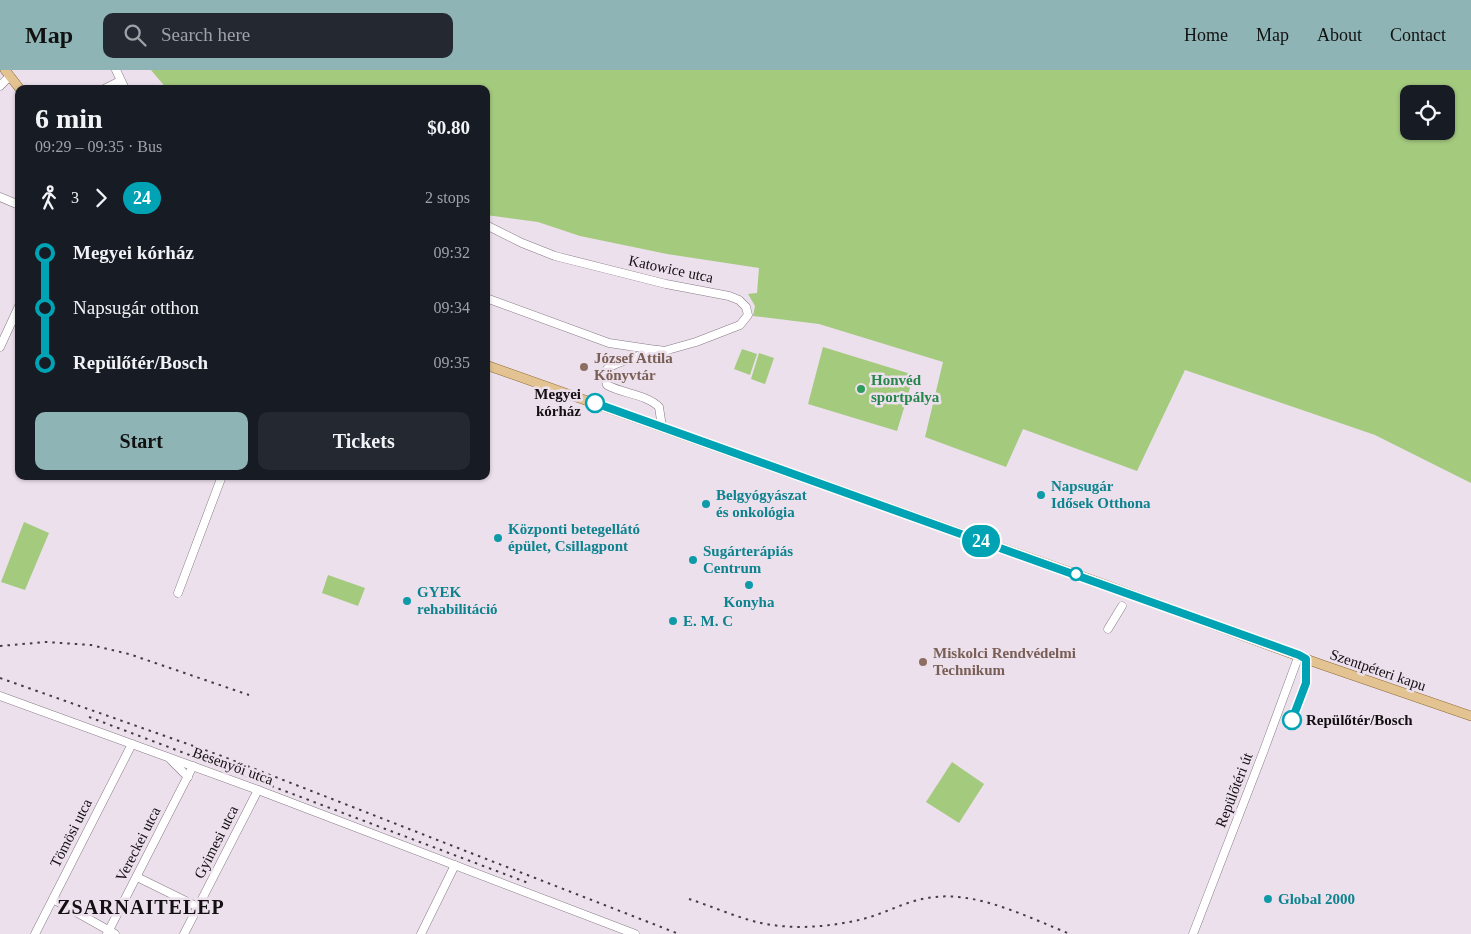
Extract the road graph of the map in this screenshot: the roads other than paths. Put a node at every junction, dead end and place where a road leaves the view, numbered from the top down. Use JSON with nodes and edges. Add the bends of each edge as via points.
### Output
{"nodes":[{"id":1,"x":116,"y":70,"type":"edge"},
{"id":2,"x":6,"y":72,"type":"edge"},
{"id":3,"x":0,"y":74,"type":"edge"},
{"id":4,"x":120,"y":81,"type":"junction"},
{"id":5,"x":17,"y":85,"type":"edge"},
{"id":6,"x":112,"y":85,"type":"edge"},
{"id":7,"x":122,"y":85,"type":"edge"},
{"id":8,"x":0,"y":86,"type":"edge"},
{"id":9,"x":0,"y":197,"type":"edge"},
{"id":10,"x":15,"y":203,"type":"edge"},
{"id":11,"x":490,"y":227,"type":"edge"},
{"id":12,"x":490,"y":299,"type":"edge"},
{"id":13,"x":15,"y":315,"type":"edge"},
{"id":14,"x":626,"y":346,"type":"junction"},
{"id":15,"x":0,"y":347,"type":"edge"},
{"id":16,"x":658,"y":350,"type":"junction"},
{"id":17,"x":626,"y":361,"type":"junction"},
{"id":18,"x":490,"y":366,"type":"edge"},
{"id":19,"x":662,"y":427,"type":"junction"},
{"id":20,"x":220,"y":480,"type":"edge"},
{"id":21,"x":178,"y":593,"type":"dead end"},
{"id":22,"x":1122,"y":606,"type":"dead end"},
{"id":23,"x":1108,"y":629,"type":"dead end"},
{"id":24,"x":1299,"y":655,"type":"junction"},
{"id":25,"x":0,"y":696,"type":"edge"},
{"id":26,"x":1471,"y":716,"type":"edge"},
{"id":27,"x":132,"y":744,"type":"junction"},
{"id":28,"x":170,"y":758,"type":"junction"},
{"id":29,"x":193,"y":766,"type":"junction"},
{"id":30,"x":188,"y":777,"type":"junction"},
{"id":31,"x":258,"y":790,"type":"junction"},
{"id":32,"x":455,"y":865,"type":"junction"},
{"id":33,"x":137,"y":877,"type":"junction"},
{"id":34,"x":53,"y":899,"type":"junction"},
{"id":35,"x":198,"y":907,"type":"junction"},
{"id":36,"x":110,"y":933,"type":"edge"},
{"id":37,"x":35,"y":934,"type":"edge"},
{"id":38,"x":184,"y":934,"type":"edge"},
{"id":39,"x":421,"y":934,"type":"edge"},
{"id":40,"x":635,"y":934,"type":"edge"},
{"id":41,"x":1193,"y":934,"type":"edge"}],
"edges":[{"from":1,"to":4,"type":"street"},
{"from":2,"to":3,"type":"street"},
{"from":2,"to":5,"type":"main road"},
{"from":2,"to":8,"type":"street"},
{"from":4,"to":6,"type":"street"},
{"from":4,"to":7,"type":"street"},
{"from":9,"to":10,"type":"street"},
{"from":11,"to":16,"type":"street","name":"Katowice utca","via":[[555,256],[666,284],[730,296],[746,307],[748,316],[740,325],[696,342]]},
{"from":12,"to":14,"type":"street","name":"Katowice utca","via":[[609,343]]},
{"from":13,"to":15,"type":"street"},
{"from":14,"to":16,"type":"street","name":"Katowice utca"},
{"from":14,"to":17,"type":"street","via":[[631,353]]},
{"from":16,"to":17,"type":"street","name":"Katowice utca"},
{"from":17,"to":19,"type":"street","name":"Katowice utca","via":[[608,369],[605,376],[607,385],[653,402],[661,412]]},
{"from":18,"to":19,"type":"main road","name":"Szentpéteri kapu"},
{"from":19,"to":24,"type":"main road","name":"Szentpéteri kapu"},
{"from":20,"to":21,"type":"street"},
{"from":22,"to":23,"type":"street"},
{"from":24,"to":26,"type":"main road","name":"Szentpéteri kapu"},
{"from":24,"to":41,"type":"street","name":"Repülőtéri út"},
{"from":25,"to":27,"type":"street","name":"Besenyői utca"},
{"from":27,"to":28,"type":"street","name":"Besenyői utca"},
{"from":27,"to":34,"type":"street","name":"Tömösi utca"},
{"from":28,"to":29,"type":"street","name":"Besenyői utca"},
{"from":28,"to":30,"type":"street"},
{"from":29,"to":30,"type":"street","name":"Vereckei utca"},
{"from":29,"to":31,"type":"street","name":"Besenyői utca"},
{"from":30,"to":33,"type":"street","name":"Vereckei utca"},
{"from":31,"to":32,"type":"street","name":"Besenyői utca"},
{"from":31,"to":35,"type":"street","name":"Gyimesi utca"},
{"from":32,"to":39,"type":"street"},
{"from":32,"to":40,"type":"street","name":"Besenyői utca"},
{"from":33,"to":35,"type":"street"},
{"from":33,"to":36,"type":"street","name":"Vereckei utca"},
{"from":34,"to":36,"type":"street"},
{"from":34,"to":37,"type":"street","name":"Tömösi utca"},
{"from":35,"to":38,"type":"street","name":"Gyimesi utca"}]}
